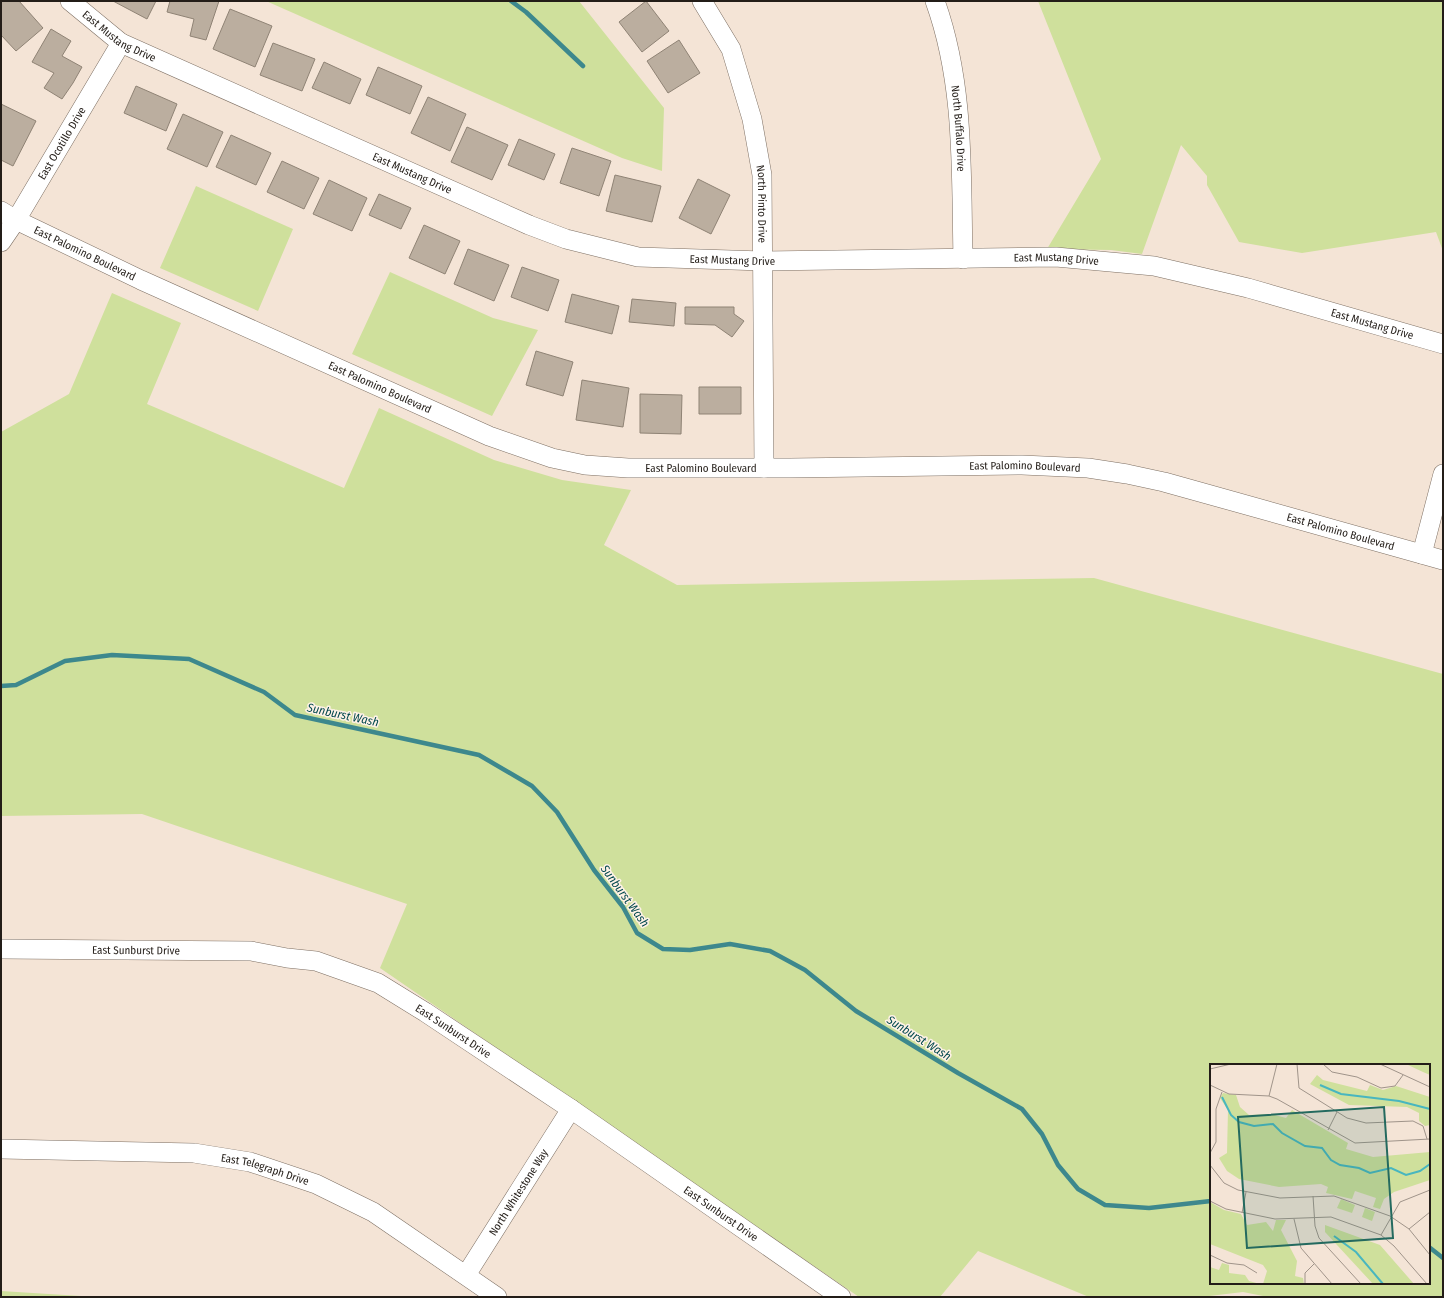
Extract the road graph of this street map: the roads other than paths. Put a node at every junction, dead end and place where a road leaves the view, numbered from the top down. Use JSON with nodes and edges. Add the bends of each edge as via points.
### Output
{"nodes":[{"id":1,"x":70,"y":1,"type":"edge"},
{"id":2,"x":702,"y":1,"type":"edge"},
{"id":3,"x":935,"y":1,"type":"edge"},
{"id":4,"x":121,"y":43,"type":"junction"},
{"id":5,"x":8,"y":216,"type":"edge"},
{"id":6,"x":1,"y":242,"type":"edge"},
{"id":7,"x":963,"y":258,"type":"junction"},
{"id":8,"x":764,"y":261,"type":"junction"},
{"id":9,"x":1443,"y":344,"type":"edge"},
{"id":10,"x":764,"y":468,"type":"junction"},
{"id":11,"x":1443,"y":474,"type":"edge"},
{"id":12,"x":1422,"y":554,"type":"junction"},
{"id":13,"x":1443,"y":560,"type":"edge"},
{"id":14,"x":1,"y":949,"type":"edge"},
{"id":15,"x":571,"y":1109,"type":"junction"},
{"id":16,"x":1,"y":1149,"type":"edge"},
{"id":17,"x":466,"y":1275,"type":"junction"},
{"id":18,"x":497,"y":1297,"type":"edge"},
{"id":19,"x":841,"y":1297,"type":"edge"}],
"edges":[{"from":1,"to":4,"type":"street","name":"East Mustang Drive"},
{"from":2,"to":8,"type":"street","name":"North Pinto Drive","via":[[732,49],[752,119],[762,175]]},
{"from":3,"to":7,"type":"street","name":"North Buffalo Drive","via":[[952,60],[960,111]]},
{"from":4,"to":5,"type":"street","name":"East Ocotillo Drive"},
{"from":4,"to":8,"type":"street","name":"East Mustang Drive","via":[[566,240],[638,257]]},
{"from":5,"to":6,"type":"street","name":"East Ocotillo Drive"},
{"from":5,"to":10,"type":"street","name":"East Palomino Boulevard","via":[[141,280],[489,436],[552,458],[584,465],[628,468]]},
{"from":7,"to":8,"type":"street","name":"East Mustang Drive"},
{"from":7,"to":9,"type":"street","name":"East Mustang Drive","via":[[1056,257],[1154,266],[1248,288]]},
{"from":8,"to":10,"type":"street","name":"North Pinto Drive"},
{"from":10,"to":12,"type":"street","name":"East Palomino Boulevard","via":[[1022,465],[1088,468],[1164,482]]},
{"from":11,"to":12,"type":"street"},
{"from":12,"to":13,"type":"street","name":"East Palomino Boulevard"},
{"from":14,"to":15,"type":"street","name":"East Sunburst Drive","via":[[251,951],[316,961],[378,983]]},
{"from":15,"to":17,"type":"street","name":"North Whitestone Way"},
{"from":15,"to":19,"type":"street","name":"East Sunburst Drive"},
{"from":16,"to":17,"type":"street","name":"East Telegraph Drive","via":[[194,1153],[250,1162],[316,1184],[373,1212]]},
{"from":17,"to":18,"type":"street","name":"East Telegraph Drive"}]}
